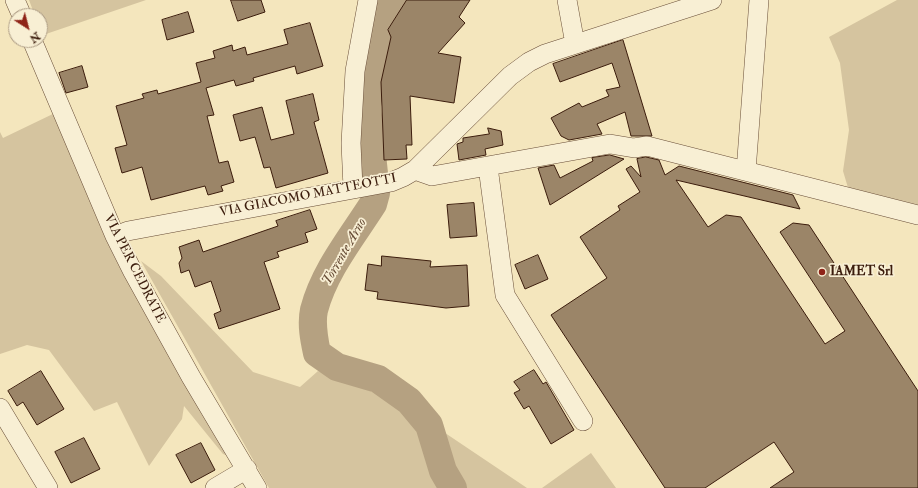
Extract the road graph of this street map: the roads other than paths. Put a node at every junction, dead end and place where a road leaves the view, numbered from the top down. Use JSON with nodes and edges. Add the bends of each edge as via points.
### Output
{"nodes":[{"id":1,"x":368,"y":0,"type":"edge"},
{"id":2,"x":567,"y":0,"type":"edge"},
{"id":3,"x":712,"y":0,"type":"edge"},
{"id":4,"x":759,"y":0,"type":"edge"},
{"id":5,"x":575,"y":44,"type":"junction"},
{"id":6,"x":35,"y":48,"type":"edge"},
{"id":7,"x":488,"y":167,"type":"junction"},
{"id":8,"x":415,"y":170,"type":"junction"},
{"id":9,"x":746,"y":171,"type":"junction"},
{"id":10,"x":357,"y":187,"type":"junction"},
{"id":11,"x":918,"y":215,"type":"edge"},
{"id":12,"x":115,"y":236,"type":"junction"},
{"id":13,"x":0,"y":408,"type":"edge"},
{"id":14,"x":583,"y":421,"type":"dead end"},
{"id":15,"x":247,"y":469,"type":"junction"},
{"id":16,"x":48,"y":488,"type":"edge"},
{"id":17,"x":215,"y":488,"type":"edge"},
{"id":18,"x":257,"y":488,"type":"edge"}],
"edges":[{"from":1,"to":10,"type":"street","via":[[355,71],[351,136]]},
{"from":2,"to":5,"type":"street"},
{"from":3,"to":5,"type":"street","name":"VIA GIACOMO MATTEOTTI"},
{"from":4,"to":9,"type":"street"},
{"from":5,"to":8,"type":"street","name":"VIA GIACOMO MATTEOTTI","via":[[545,54],[510,76]]},
{"from":6,"to":12,"type":"street","name":"VIA PER CEDRATE"},
{"from":7,"to":8,"type":"street","via":[[432,176]]},
{"from":7,"to":9,"type":"street","via":[[610,144],[663,149]]},
{"from":7,"to":14,"type":"street","via":[[505,295]]},
{"from":8,"to":10,"type":"street","name":"VIA GIACOMO MATTEOTTI","via":[[391,182]]},
{"from":9,"to":11,"type":"street"},
{"from":10,"to":12,"type":"street","name":"VIA GIACOMO MATTEOTTI","via":[[128,231]]},
{"from":12,"to":15,"type":"street","name":"VIA PER CEDRATE","via":[[191,378]]},
{"from":13,"to":16,"type":"street"},
{"from":15,"to":17,"type":"street"},
{"from":15,"to":18,"type":"street","name":"VIA PER CEDRATE"}]}
